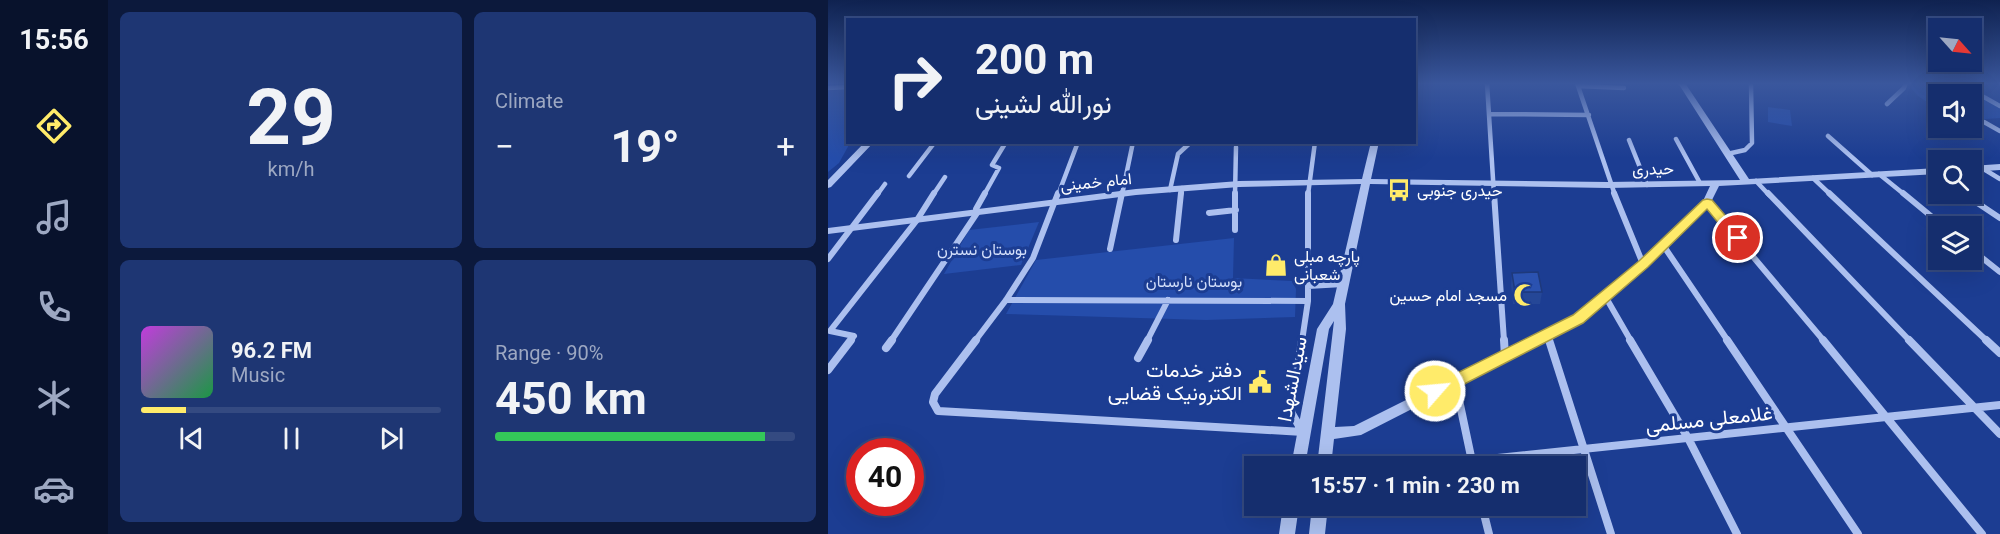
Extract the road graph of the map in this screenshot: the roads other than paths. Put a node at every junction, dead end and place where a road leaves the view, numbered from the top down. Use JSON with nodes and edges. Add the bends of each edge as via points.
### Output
{"nodes":[{"id":1,"x":1489,"y":108,"type":"edge"},
{"id":2,"x":1585,"y":108,"type":"edge"},
{"id":3,"x":1697,"y":108,"type":"edge"},
{"id":4,"x":1751,"y":108,"type":"edge"},
{"id":5,"x":1489,"y":114,"type":"junction"},
{"id":6,"x":1588,"y":115,"type":"junction"},
{"id":7,"x":1984,"y":122,"type":"dead end"},
{"id":8,"x":2000,"y":131,"type":"edge"},
{"id":9,"x":1828,"y":136,"type":"dead end"},
{"id":10,"x":1676,"y":139,"type":"dead end"},
{"id":11,"x":1629,"y":140,"type":"dead end"},
{"id":12,"x":868,"y":144,"type":"edge"},
{"id":13,"x":934,"y":144,"type":"edge"},
{"id":14,"x":1005,"y":144,"type":"edge"},
{"id":15,"x":1077,"y":144,"type":"edge"},
{"id":16,"x":1133,"y":144,"type":"edge"},
{"id":17,"x":1189,"y":144,"type":"edge"},
{"id":18,"x":1315,"y":144,"type":"edge"},
{"id":19,"x":1376,"y":144,"type":"edge"},
{"id":20,"x":1236,"y":147,"type":"dead end"},
{"id":21,"x":1727,"y":154,"type":"junction"},
{"id":22,"x":2000,"y":167,"type":"edge"},
{"id":23,"x":1982,"y":168,"type":"joint"},
{"id":24,"x":1928,"y":173,"type":"edge"},
{"id":25,"x":1875,"y":174,"type":"junction"},
{"id":26,"x":909,"y":177,"type":"dead end"},
{"id":27,"x":945,"y":177,"type":"dead end"},
{"id":28,"x":1813,"y":178,"type":"junction"},
{"id":29,"x":2000,"y":179,"type":"edge"},
{"id":30,"x":1308,"y":182,"type":"junction"},
{"id":31,"x":1368,"y":182,"type":"junction"},
{"id":32,"x":1746,"y":182,"type":"junction"},
{"id":33,"x":1756,"y":182,"type":"junction"},
{"id":34,"x":1700,"y":183,"type":"junction"},
{"id":35,"x":1716,"y":183,"type":"junction"},
{"id":36,"x":885,"y":184,"type":"dead end"},
{"id":37,"x":1237,"y":184,"type":"junction"},
{"id":38,"x":1492,"y":184,"type":"junction"},
{"id":39,"x":1647,"y":184,"type":"junction"},
{"id":40,"x":828,"y":185,"type":"edge"},
{"id":41,"x":1611,"y":185,"type":"junction"},
{"id":42,"x":1182,"y":188,"type":"junction"},
{"id":43,"x":1170,"y":190,"type":"junction"},
{"id":44,"x":1121,"y":194,"type":"junction"},
{"id":45,"x":1057,"y":201,"type":"junction"},
{"id":46,"x":1707,"y":202,"type":"junction"},
{"id":47,"x":1979,"y":204,"type":"edge"},
{"id":48,"x":1236,"y":210,"type":"junction"},
{"id":49,"x":977,"y":213,"type":"junction"},
{"id":50,"x":1209,"y":213,"type":"dead end"},
{"id":51,"x":1930,"y":216,"type":"edge"},
{"id":52,"x":2000,"y":218,"type":"edge"},
{"id":53,"x":917,"y":220,"type":"junction"},
{"id":54,"x":851,"y":228,"type":"junction"},
{"id":55,"x":1235,"y":230,"type":"dead end"},
{"id":56,"x":828,"y":231,"type":"edge"},
{"id":57,"x":1176,"y":240,"type":"dead end"},
{"id":58,"x":1664,"y":245,"type":"junction"},
{"id":59,"x":1110,"y":249,"type":"dead end"},
{"id":60,"x":1982,"y":258,"type":"edge"},
{"id":61,"x":828,"y":259,"type":"edge"},
{"id":62,"x":1644,"y":264,"type":"junction"},
{"id":63,"x":2000,"y":272,"type":"edge"},
{"id":64,"x":1344,"y":284,"type":"junction"},
{"id":65,"x":1308,"y":286,"type":"junction"},
{"id":66,"x":1605,"y":296,"type":"junction"},
{"id":67,"x":1006,"y":300,"type":"junction"},
{"id":68,"x":1168,"y":300,"type":"junction"},
{"id":69,"x":1308,"y":301,"type":"junction"},
{"id":70,"x":1339,"y":304,"type":"junction"},
{"id":71,"x":1547,"y":334,"type":"junction"},
{"id":72,"x":886,"y":348,"type":"dead end"},
{"id":73,"x":2000,"y":353,"type":"edge"},
{"id":74,"x":1505,"y":356,"type":"junction"},
{"id":75,"x":1138,"y":358,"type":"dead end"},
{"id":76,"x":828,"y":370,"type":"edge"},
{"id":77,"x":1455,"y":381,"type":"junction"},
{"id":78,"x":2000,"y":405,"type":"edge"},
{"id":79,"x":1975,"y":408,"type":"junction"},
{"id":80,"x":1888,"y":417,"type":"junction"},
{"id":81,"x":1788,"y":428,"type":"junction"},
{"id":82,"x":1303,"y":432,"type":"junction"},
{"id":83,"x":1328,"y":434,"type":"junction"},
{"id":84,"x":2000,"y":434,"type":"edge"},
{"id":85,"x":1688,"y":438,"type":"junction"},
{"id":86,"x":1584,"y":449,"type":"junction"},
{"id":87,"x":1299,"y":456,"type":"edge"},
{"id":88,"x":1325,"y":456,"type":"edge"},
{"id":89,"x":1471,"y":456,"type":"edge"},
{"id":90,"x":1532,"y":456,"type":"edge"},
{"id":91,"x":1290,"y":516,"type":"edge"},
{"id":92,"x":1319,"y":516,"type":"edge"},
{"id":93,"x":1484,"y":516,"type":"edge"},
{"id":94,"x":1287,"y":534,"type":"edge"},
{"id":95,"x":1317,"y":534,"type":"edge"},
{"id":96,"x":1489,"y":534,"type":"edge"},
{"id":97,"x":1611,"y":534,"type":"edge"},
{"id":98,"x":1737,"y":534,"type":"edge"},
{"id":99,"x":1858,"y":534,"type":"edge"},
{"id":100,"x":1982,"y":534,"type":"edge"}],
"edges":[{"from":1,"to":5,"type":"street"},
{"from":2,"to":6,"type":"street"},
{"from":3,"to":21,"type":"street"},
{"from":4,"to":21,"type":"street","via":[[1752,143],[1745,150]]},
{"from":5,"to":6,"type":"street"},
{"from":5,"to":38,"type":"street"},
{"from":6,"to":41,"type":"street"},
{"from":7,"to":8,"type":"street"},
{"from":9,"to":25,"type":"street"},
{"from":10,"to":34,"type":"street"},
{"from":11,"to":39,"type":"street"},
{"from":12,"to":40,"type":"street"},
{"from":13,"to":26,"type":"street"},
{"from":14,"to":49,"type":"street","via":[[992,165],[999,168]]},
{"from":15,"to":45,"type":"street"},
{"from":16,"to":44,"type":"street"},
{"from":17,"to":43,"type":"street","via":[[1178,154]]},
{"from":18,"to":30,"type":"street"},
{"from":19,"to":31,"type":"street","name":"سیدالشهدا"},
{"from":20,"to":37,"type":"street"},
{"from":21,"to":32,"type":"street"},
{"from":22,"to":23,"type":"street"},
{"from":23,"to":29,"type":"street"},
{"from":24,"to":25,"type":"street","name":"حیدری"},
{"from":25,"to":28,"type":"street","name":"حیدری"},
{"from":25,"to":51,"type":"street"},
{"from":27,"to":53,"type":"street"},
{"from":28,"to":33,"type":"street","name":"حیدری"},
{"from":28,"to":73,"type":"street"},
{"from":30,"to":31,"type":"street","name":"امام خمینی"},
{"from":30,"to":37,"type":"street","name":"امام خمینی"},
{"from":30,"to":65,"type":"street"},
{"from":31,"to":38,"type":"street","name":"حیدری"},
{"from":31,"to":64,"type":"street","name":"سیدالشهدا"},
{"from":32,"to":33,"type":"street","name":"حیدری"},
{"from":32,"to":35,"type":"street","name":"حیدری"},
{"from":33,"to":79,"type":"street"},
{"from":34,"to":35,"type":"street","name":"حیدری"},
{"from":34,"to":39,"type":"street","name":"حیدری"},
{"from":35,"to":46,"type":"street"},
{"from":36,"to":54,"type":"street"},
{"from":37,"to":42,"type":"street","name":"امام خمینی"},
{"from":37,"to":48,"type":"street"},
{"from":38,"to":41,"type":"street","name":"حیدری"},
{"from":38,"to":74,"type":"street"},
{"from":39,"to":41,"type":"street","name":"حیدری"},
{"from":41,"to":62,"type":"street"},
{"from":42,"to":43,"type":"street","name":"امام خمینی"},
{"from":42,"to":57,"type":"street"},
{"from":43,"to":44,"type":"street","name":"امام خمینی"},
{"from":44,"to":45,"type":"street","name":"امام خمینی"},
{"from":44,"to":59,"type":"street"},
{"from":45,"to":49,"type":"street","name":"امام خمینی"},
{"from":45,"to":67,"type":"street","via":[[1033,258]]},
{"from":46,"to":58,"type":"street"},
{"from":46,"to":80,"type":"street"},
{"from":47,"to":52,"type":"street"},
{"from":48,"to":50,"type":"street"},
{"from":48,"to":55,"type":"street"},
{"from":49,"to":53,"type":"street","name":"امام خمینی"},
{"from":49,"to":72,"type":"street"},
{"from":53,"to":54,"type":"street","name":"امام خمینی"},
{"from":53,"to":76,"type":"street","via":[[830,331],[854,336]]},
{"from":54,"to":56,"type":"street","name":"امام خمینی"},
{"from":54,"to":61,"type":"street"},
{"from":58,"to":62,"type":"street"},
{"from":58,"to":81,"type":"street"},
{"from":60,"to":63,"type":"street"},
{"from":62,"to":66,"type":"street"},
{"from":64,"to":65,"type":"street"},
{"from":64,"to":70,"type":"street","name":"سیدالشهدا"},
{"from":65,"to":69,"type":"street"},
{"from":66,"to":71,"type":"street","via":[[1578,319]]},
{"from":66,"to":85,"type":"street"},
{"from":67,"to":68,"type":"street"},
{"from":67,"to":82,"type":"street","via":[[935,394],[933,402],[939,411]]},
{"from":68,"to":69,"type":"street"},
{"from":68,"to":75,"type":"street"},
{"from":69,"to":82,"type":"street","via":[[1291,412]]},
{"from":70,"to":82,"type":"street","name":"سیدالشهدا","via":[[1323,329]]},
{"from":70,"to":83,"type":"street","name":"سیدالشهدا","via":[[1341,329]]},
{"from":71,"to":74,"type":"street"},
{"from":71,"to":86,"type":"street"},
{"from":74,"to":77,"type":"street"},
{"from":77,"to":83,"type":"street","via":[[1356,431]]},
{"from":77,"to":89,"type":"street"},
{"from":78,"to":79,"type":"street","name":"غلامعلی مسلمی"},
{"from":79,"to":80,"type":"street","name":"غلامعلی مسلمی"},
{"from":79,"to":84,"type":"street"},
{"from":80,"to":81,"type":"street","name":"غلامعلی مسلمی"},
{"from":80,"to":100,"type":"street"},
{"from":81,"to":85,"type":"street","name":"غلامعلی مسلمی"},
{"from":81,"to":99,"type":"street"},
{"from":82,"to":87,"type":"street","name":"سیدالشهدا"},
{"from":83,"to":88,"type":"street","name":"سیدالشهدا"},
{"from":85,"to":86,"type":"street","name":"غلامعلی مسلمی"},
{"from":85,"to":98,"type":"street"},
{"from":86,"to":90,"type":"street","name":"غلامعلی مسلمی"},
{"from":86,"to":97,"type":"street"},
{"from":91,"to":94,"type":"street"},
{"from":92,"to":95,"type":"street"},
{"from":93,"to":96,"type":"street"}]}
